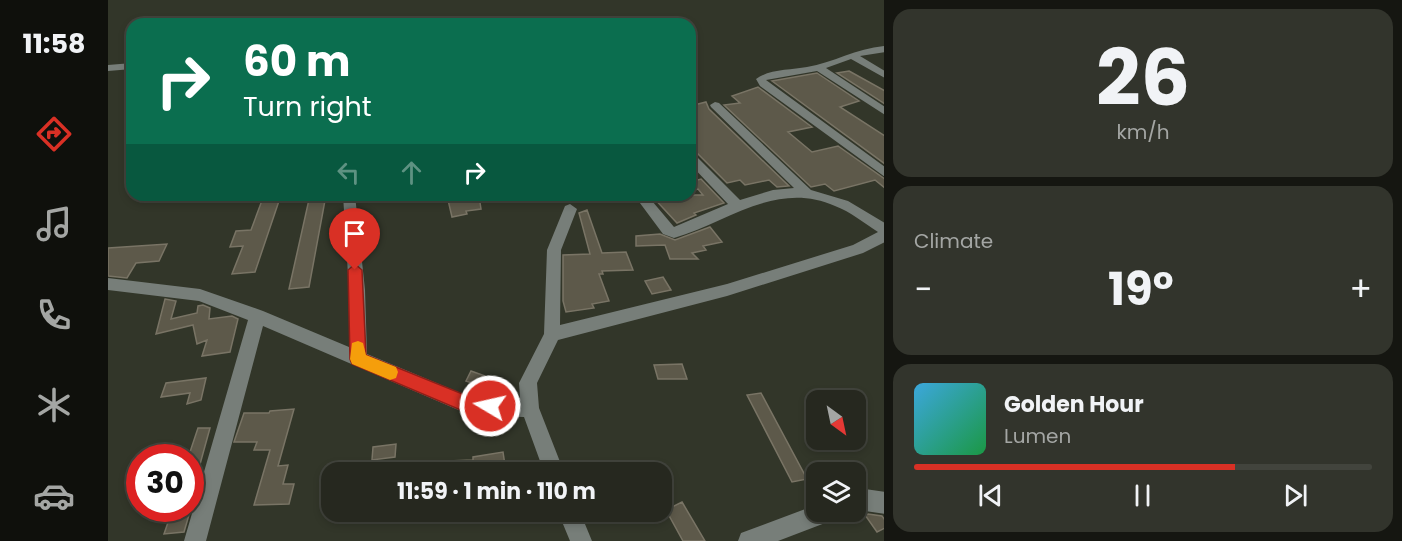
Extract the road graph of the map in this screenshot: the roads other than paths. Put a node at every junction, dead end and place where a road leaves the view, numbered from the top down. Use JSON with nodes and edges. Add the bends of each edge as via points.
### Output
{"nodes":[{"id":1,"x":884,"y":49,"type":"edge"},
{"id":2,"x":853,"y":56,"type":"junction"},
{"id":3,"x":126,"y":66,"type":"edge"},
{"id":4,"x":108,"y":68,"type":"edge"},
{"id":5,"x":819,"y":68,"type":"junction"},
{"id":6,"x":884,"y":74,"type":"edge"},
{"id":7,"x":716,"y":105,"type":"dead end"},
{"id":8,"x":884,"y":111,"type":"edge"},
{"id":9,"x":696,"y":163,"type":"edge"},
{"id":10,"x":884,"y":172,"type":"edge"},
{"id":11,"x":807,"y":193,"type":"junction"},
{"id":12,"x":350,"y":201,"type":"edge"},
{"id":13,"x":645,"y":201,"type":"edge"},
{"id":14,"x":737,"y":204,"type":"junction"},
{"id":15,"x":570,"y":209,"type":"dead end"},
{"id":16,"x":884,"y":229,"type":"edge"},
{"id":17,"x":884,"y":236,"type":"edge"},
{"id":18,"x":108,"y":284,"type":"edge"},
{"id":19,"x":257,"y":316,"type":"junction"},
{"id":20,"x":552,"y":334,"type":"junction"},
{"id":21,"x":358,"y":359,"type":"junction"},
{"id":22,"x":530,"y":408,"type":"junction"},
{"id":23,"x":550,"y":462,"type":"edge"},
{"id":24,"x":866,"y":500,"type":"edge"},
{"id":25,"x":884,"y":503,"type":"edge"},
{"id":26,"x":806,"y":519,"type":"edge"},
{"id":27,"x":573,"y":522,"type":"edge"},
{"id":28,"x":195,"y":541,"type":"edge"},
{"id":29,"x":581,"y":541,"type":"edge"},
{"id":30,"x":748,"y":541,"type":"edge"}],
"edges":[{"from":1,"to":2,"type":"street"},
{"from":2,"to":5,"type":"street"},
{"from":2,"to":6,"type":"street"},
{"from":3,"to":4,"type":"street"},
{"from":5,"to":8,"type":"street"},
{"from":5,"to":10,"type":"street","via":[[761,79]]},
{"from":7,"to":11,"type":"street"},
{"from":9,"to":14,"type":"street"},
{"from":11,"to":14,"type":"street","via":[[767,194]]},
{"from":11,"to":16,"type":"street","via":[[837,201]]},
{"from":12,"to":21,"type":"street"},
{"from":13,"to":14,"type":"street","via":[[674,233]]},
{"from":15,"to":20,"type":"street","via":[[554,250]]},
{"from":17,"to":20,"type":"street","via":[[858,249],[727,290]]},
{"from":18,"to":19,"type":"street","via":[[200,295]]},
{"from":19,"to":21,"type":"street"},
{"from":19,"to":28,"type":"street"},
{"from":20,"to":22,"type":"street","via":[[528,383]]},
{"from":21,"to":22,"type":"street","via":[[470,405]]},
{"from":22,"to":23,"type":"street"},
{"from":24,"to":25,"type":"street"},
{"from":26,"to":30,"type":"street"},
{"from":27,"to":29,"type":"street"}]}
